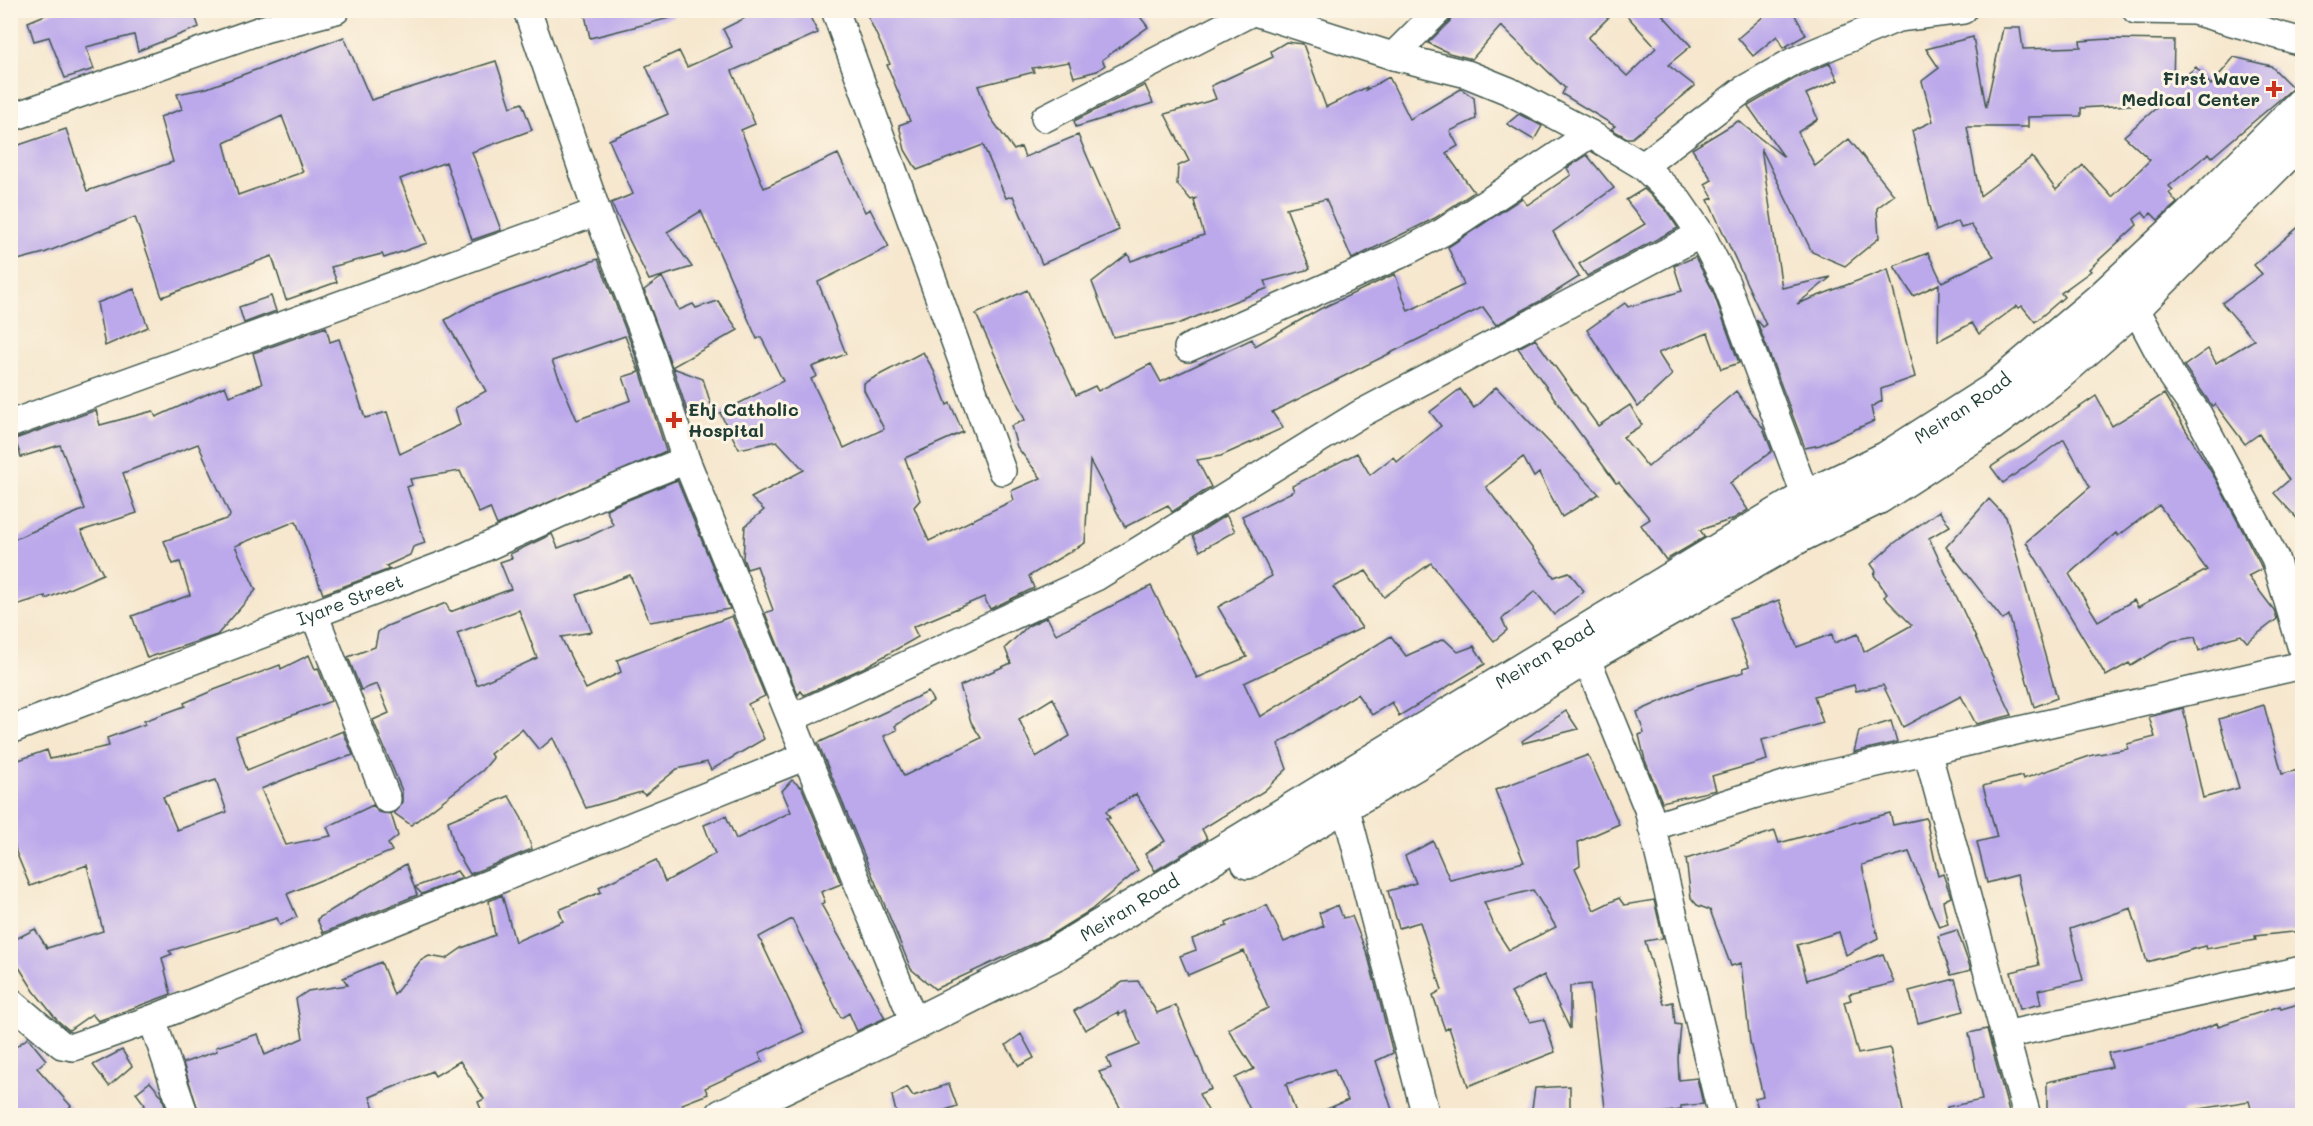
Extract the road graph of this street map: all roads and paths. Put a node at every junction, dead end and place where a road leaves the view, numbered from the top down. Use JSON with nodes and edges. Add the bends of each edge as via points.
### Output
{"nodes":[{"id":1,"x":336,"y":10,"type":"edge"},
{"id":2,"x":527,"y":10,"type":"edge"},
{"id":3,"x":835,"y":10,"type":"edge"},
{"id":4,"x":1439,"y":10,"type":"edge"},
{"id":5,"x":1963,"y":10,"type":"edge"},
{"id":6,"x":2136,"y":10,"type":"edge"},
{"id":7,"x":1250,"y":11,"type":"edge"},
{"id":8,"x":2194,"y":11,"type":"edge"},
{"id":9,"x":2302,"y":42,"type":"edge"},
{"id":10,"x":1393,"y":56,"type":"junction"},
{"id":11,"x":2302,"y":104,"type":"edge"},
{"id":12,"x":10,"y":118,"type":"edge"},
{"id":13,"x":1045,"y":118,"type":"dead end"},
{"id":14,"x":1590,"y":134,"type":"junction"},
{"id":15,"x":2302,"y":139,"type":"edge"},
{"id":16,"x":1643,"y":166,"type":"junction"},
{"id":17,"x":597,"y":212,"type":"junction"},
{"id":18,"x":1701,"y":234,"type":"junction"},
{"id":19,"x":2135,"y":307,"type":"junction"},
{"id":20,"x":1188,"y":348,"type":"dead end"},
{"id":21,"x":10,"y":424,"type":"edge"},
{"id":22,"x":686,"y":460,"type":"junction"},
{"id":23,"x":1002,"y":471,"type":"dead end"},
{"id":24,"x":1806,"y":497,"type":"junction"},
{"id":25,"x":314,"y":614,"type":"junction"},
{"id":26,"x":2302,"y":649,"type":"edge"},
{"id":27,"x":1586,"y":657,"type":"junction"},
{"id":28,"x":2302,"y":665,"type":"edge"},
{"id":29,"x":792,"y":718,"type":"junction"},
{"id":30,"x":10,"y":729,"type":"edge"},
{"id":31,"x":1927,"y":751,"type":"junction"},
{"id":32,"x":807,"y":756,"type":"junction"},
{"id":33,"x":387,"y":799,"type":"dead end"},
{"id":34,"x":1345,"y":805,"type":"junction"},
{"id":35,"x":1652,"y":827,"type":"junction"},
{"id":36,"x":2302,"y":970,"type":"edge"},
{"id":37,"x":10,"y":1001,"type":"edge"},
{"id":38,"x":152,"y":1019,"type":"junction"},
{"id":39,"x":915,"y":1024,"type":"junction"},
{"id":40,"x":2005,"y":1035,"type":"junction"},
{"id":41,"x":185,"y":1116,"type":"edge"},
{"id":42,"x":722,"y":1116,"type":"edge"},
{"id":43,"x":763,"y":1116,"type":"edge"},
{"id":44,"x":1425,"y":1116,"type":"edge"},
{"id":45,"x":1722,"y":1116,"type":"edge"},
{"id":46,"x":2027,"y":1116,"type":"edge"}],
"edges":[{"from":1,"to":12,"type":"street","via":[[264,29]]},
{"from":2,"to":17,"type":"street"},
{"from":3,"to":23,"type":"street"},
{"from":4,"to":10,"type":"street"},
{"from":5,"to":16,"type":"street","via":[[1898,18],[1794,61],[1743,90]]},
{"from":6,"to":8,"type":"street"},
{"from":7,"to":10,"type":"street"},
{"from":7,"to":13,"type":"street"},
{"from":8,"to":9,"type":"street"},
{"from":10,"to":14,"type":"street","via":[[1467,74],[1509,91]]},
{"from":11,"to":24,"type":"main road","name":"Meiran Road","via":[[2102,298],[1992,390],[1887,458]]},
{"from":14,"to":16,"type":"street"},
{"from":14,"to":20,"type":"street","via":[[1443,232]]},
{"from":15,"to":19,"type":"main road","name":"Meiran Road"},
{"from":16,"to":18,"type":"street","via":[[1677,199]]},
{"from":17,"to":21,"type":"street"},
{"from":17,"to":22,"type":"street","via":[[649,346]]},
{"from":18,"to":24,"type":"street","via":[[1726,283]]},
{"from":18,"to":29,"type":"street","via":[[1360,414],[1096,577]]},
{"from":19,"to":26,"type":"street","via":[[2275,558]]},
{"from":19,"to":27,"type":"main road","name":"Meiran Road","via":[[2056,376],[1987,427],[1879,497],[1803,534]]},
{"from":22,"to":25,"type":"street","name":"Iyare Street","via":[[462,558]]},
{"from":22,"to":29,"type":"street"},
{"from":24,"to":39,"type":"main road","name":"Meiran Road","via":[[1056,953]]},
{"from":25,"to":30,"type":"street","name":"Iyare Street"},
{"from":25,"to":33,"type":"street"},
{"from":27,"to":34,"type":"main road","name":"Meiran Road"},
{"from":27,"to":35,"type":"street"},
{"from":28,"to":31,"type":"street"},
{"from":29,"to":32,"type":"street"},
{"from":31,"to":35,"type":"street","via":[[1790,783]]},
{"from":31,"to":40,"type":"street"},
{"from":32,"to":38,"type":"street"},
{"from":32,"to":39,"type":"street"},
{"from":34,"to":43,"type":"main road","name":"Meiran Road","via":[[1052,977]]},
{"from":34,"to":44,"type":"street"},
{"from":35,"to":45,"type":"street"},
{"from":36,"to":40,"type":"street"},
{"from":37,"to":38,"type":"street","via":[[62,1045],[73,1047]]},
{"from":38,"to":41,"type":"street"},
{"from":39,"to":42,"type":"main road","name":"Meiran Road"},
{"from":40,"to":46,"type":"street"}]}
